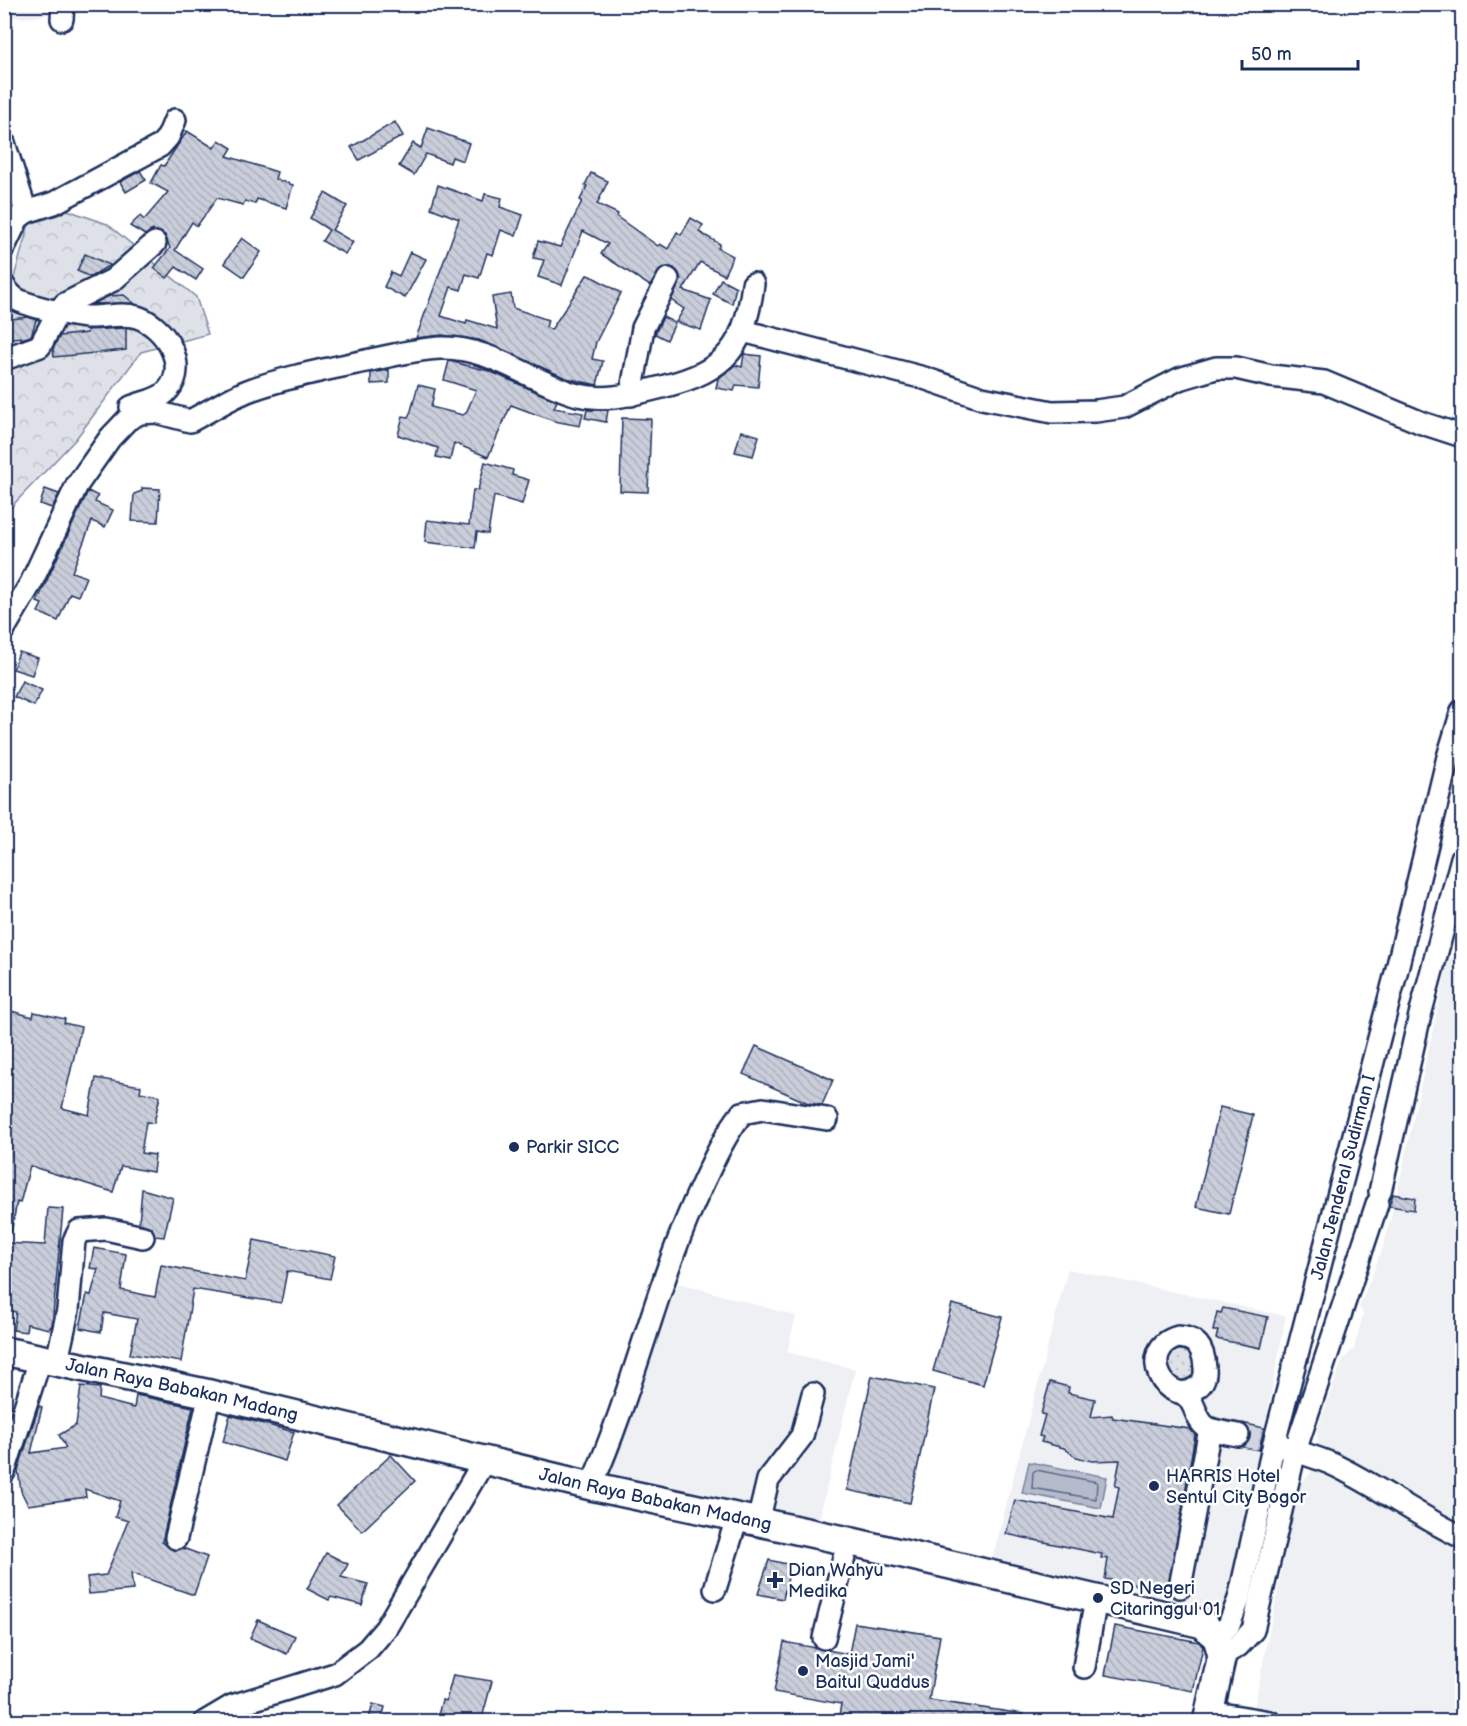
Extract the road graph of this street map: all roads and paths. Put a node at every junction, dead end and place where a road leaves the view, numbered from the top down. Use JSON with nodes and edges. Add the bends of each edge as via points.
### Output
{"nodes":[{"id":1,"x":176,"y":120,"type":"dead end"},
{"id":2,"x":4,"y":143,"type":"edge"},
{"id":3,"x":26,"y":212,"type":"junction"},
{"id":4,"x":155,"y":243,"type":"dead end"},
{"id":5,"x":4,"y":247,"type":"edge"},
{"id":6,"x":668,"y":279,"type":"dead end"},
{"id":7,"x":753,"y":284,"type":"dead end"},
{"id":8,"x":4,"y":286,"type":"edge"},
{"id":9,"x":59,"y":310,"type":"junction"},
{"id":10,"x":743,"y":331,"type":"junction"},
{"id":11,"x":4,"y":359,"type":"edge"},
{"id":12,"x":631,"y":394,"type":"junction"},
{"id":13,"x":1462,"y":436,"type":"edge"},
{"id":14,"x":110,"y":438,"type":"junction"},
{"id":15,"x":4,"y":629,"type":"edge"},
{"id":16,"x":1462,"y":711,"type":"edge"},
{"id":17,"x":1462,"y":858,"type":"edge"},
{"id":18,"x":1396,"y":973,"type":"junction"},
{"id":19,"x":1429,"y":980,"type":"junction"},
{"id":20,"x":827,"y":1119,"type":"dead end"},
{"id":21,"x":143,"y":1237,"type":"dead end"},
{"id":22,"x":4,"y":1351,"type":"edge"},
{"id":23,"x":49,"y":1359,"type":"junction"},
{"id":24,"x":1182,"y":1393,"type":"dead end"},
{"id":25,"x":210,"y":1394,"type":"junction"},
{"id":26,"x":813,"y":1394,"type":"dead end"},
{"id":27,"x":1210,"y":1429,"type":"junction"},
{"id":28,"x":1238,"y":1435,"type":"tunnel mouth"},
{"id":29,"x":1270,"y":1443,"type":"junction"},
{"id":30,"x":1295,"y":1451,"type":"junction"},
{"id":31,"x":484,"y":1461,"type":"junction"},
{"id":32,"x":4,"y":1472,"type":"edge"},
{"id":33,"x":591,"y":1486,"type":"junction"},
{"id":34,"x":748,"y":1520,"type":"junction"},
{"id":35,"x":1462,"y":1537,"type":"edge"},
{"id":36,"x":176,"y":1538,"type":"dead end"},
{"id":37,"x":848,"y":1541,"type":"junction"},
{"id":38,"x":1180,"y":1587,"type":"dead end"},
{"id":39,"x":715,"y":1589,"type":"dead end"},
{"id":40,"x":1096,"y":1599,"type":"junction"},
{"id":41,"x":824,"y":1638,"type":"dead end"},
{"id":42,"x":1226,"y":1646,"type":"junction"},
{"id":43,"x":1084,"y":1667,"type":"dead end"},
{"id":44,"x":228,"y":1717,"type":"edge"},
{"id":45,"x":1208,"y":1717,"type":"edge"},
{"id":46,"x":205,"y":1722,"type":"edge"},
{"id":47,"x":1270,"y":1722,"type":"edge"}],
"edges":[{"from":1,"to":3,"type":"street","via":[[160,146],[54,204]]},
{"from":2,"to":3,"type":"street"},
{"from":3,"to":5,"type":"street","via":[[18,218]]},
{"from":4,"to":9,"type":"street","via":[[113,280]]},
{"from":6,"to":12,"type":"street","via":[[643,328]]},
{"from":7,"to":10,"type":"street"},
{"from":8,"to":9,"type":"street","via":[[19,301]]},
{"from":9,"to":11,"type":"street","via":[[40,346]]},
{"from":9,"to":14,"type":"street","via":[[88,317],[138,317],[162,334],[174,352],[175,372],[170,387],[156,398],[122,412]]},
{"from":10,"to":12,"type":"street","via":[[718,363],[701,376]]},
{"from":10,"to":13,"type":"street","via":[[924,378],[982,398],[1052,412],[1125,407],[1179,379],[1216,368],[1236,368],[1324,382]]},
{"from":12,"to":14,"type":"street","via":[[598,399],[579,395],[480,355],[442,348],[279,381],[216,405],[190,421],[156,412],[140,413]]},
{"from":14,"to":15,"type":"street","via":[[76,485],[31,583]]},
{"from":16,"to":18,"type":"street","name":"Jalan Jenderal Sudirman I"},
{"from":17,"to":19,"type":"street","name":"Jalan Jenderal Sudirman I"},
{"from":18,"to":19,"type":"street"},
{"from":18,"to":29,"type":"street","name":"Jalan Jenderal Sudirman I"},
{"from":19,"to":30,"type":"street","name":"Jalan Jenderal Sudirman I","via":[[1378,1198]]},
{"from":20,"to":33,"type":"street","via":[[763,1109],[742,1113],[727,1131],[670,1258],[616,1428]]},
{"from":21,"to":23,"type":"street","via":[[106,1228],[79,1231],[74,1242],[68,1310]]},
{"from":22,"to":23,"type":"main road","name":"Jalan Raya Babakan Madang"},
{"from":23,"to":25,"type":"main road","name":"Jalan Raya Babakan Madang"},
{"from":23,"to":32,"type":"street"},
{"from":24,"to":27,"type":"street","via":[[1191,1398],[1200,1419]]},
{"from":25,"to":31,"type":"main road","name":"Jalan Raya Babakan Madang"},
{"from":25,"to":36,"type":"street"},
{"from":26,"to":34,"type":"street","via":[[802,1436],[768,1480]]},
{"from":27,"to":28,"type":"street"},
{"from":27,"to":38,"type":"street"},
{"from":29,"to":30,"type":"street"},
{"from":29,"to":42,"type":"street","name":"Jalan Jenderal Sudirman I"},
{"from":30,"to":35,"type":"street","via":[[1349,1473]]},
{"from":30,"to":42,"type":"street","name":"Jalan Jenderal Sudirman I","via":[[1253,1630]]},
{"from":31,"to":33,"type":"main road","name":"Jalan Raya Babakan Madang"},
{"from":31,"to":44,"type":"street","via":[[386,1628],[368,1649],[335,1674],[232,1706]]},
{"from":33,"to":34,"type":"main road","name":"Jalan Raya Babakan Madang"},
{"from":34,"to":37,"type":"main road","name":"Jalan Raya Babakan Madang"},
{"from":34,"to":39,"type":"street"},
{"from":37,"to":40,"type":"main road","name":"Jalan Raya Babakan Madang"},
{"from":37,"to":41,"type":"street"},
{"from":40,"to":42,"type":"main road","name":"Jalan Raya Babakan Madang","via":[[1203,1624]]},
{"from":40,"to":43,"type":"street"},
{"from":42,"to":45,"type":"main road"},
{"from":44,"to":46,"type":"street"},
{"from":45,"to":47,"type":"street"}]}
